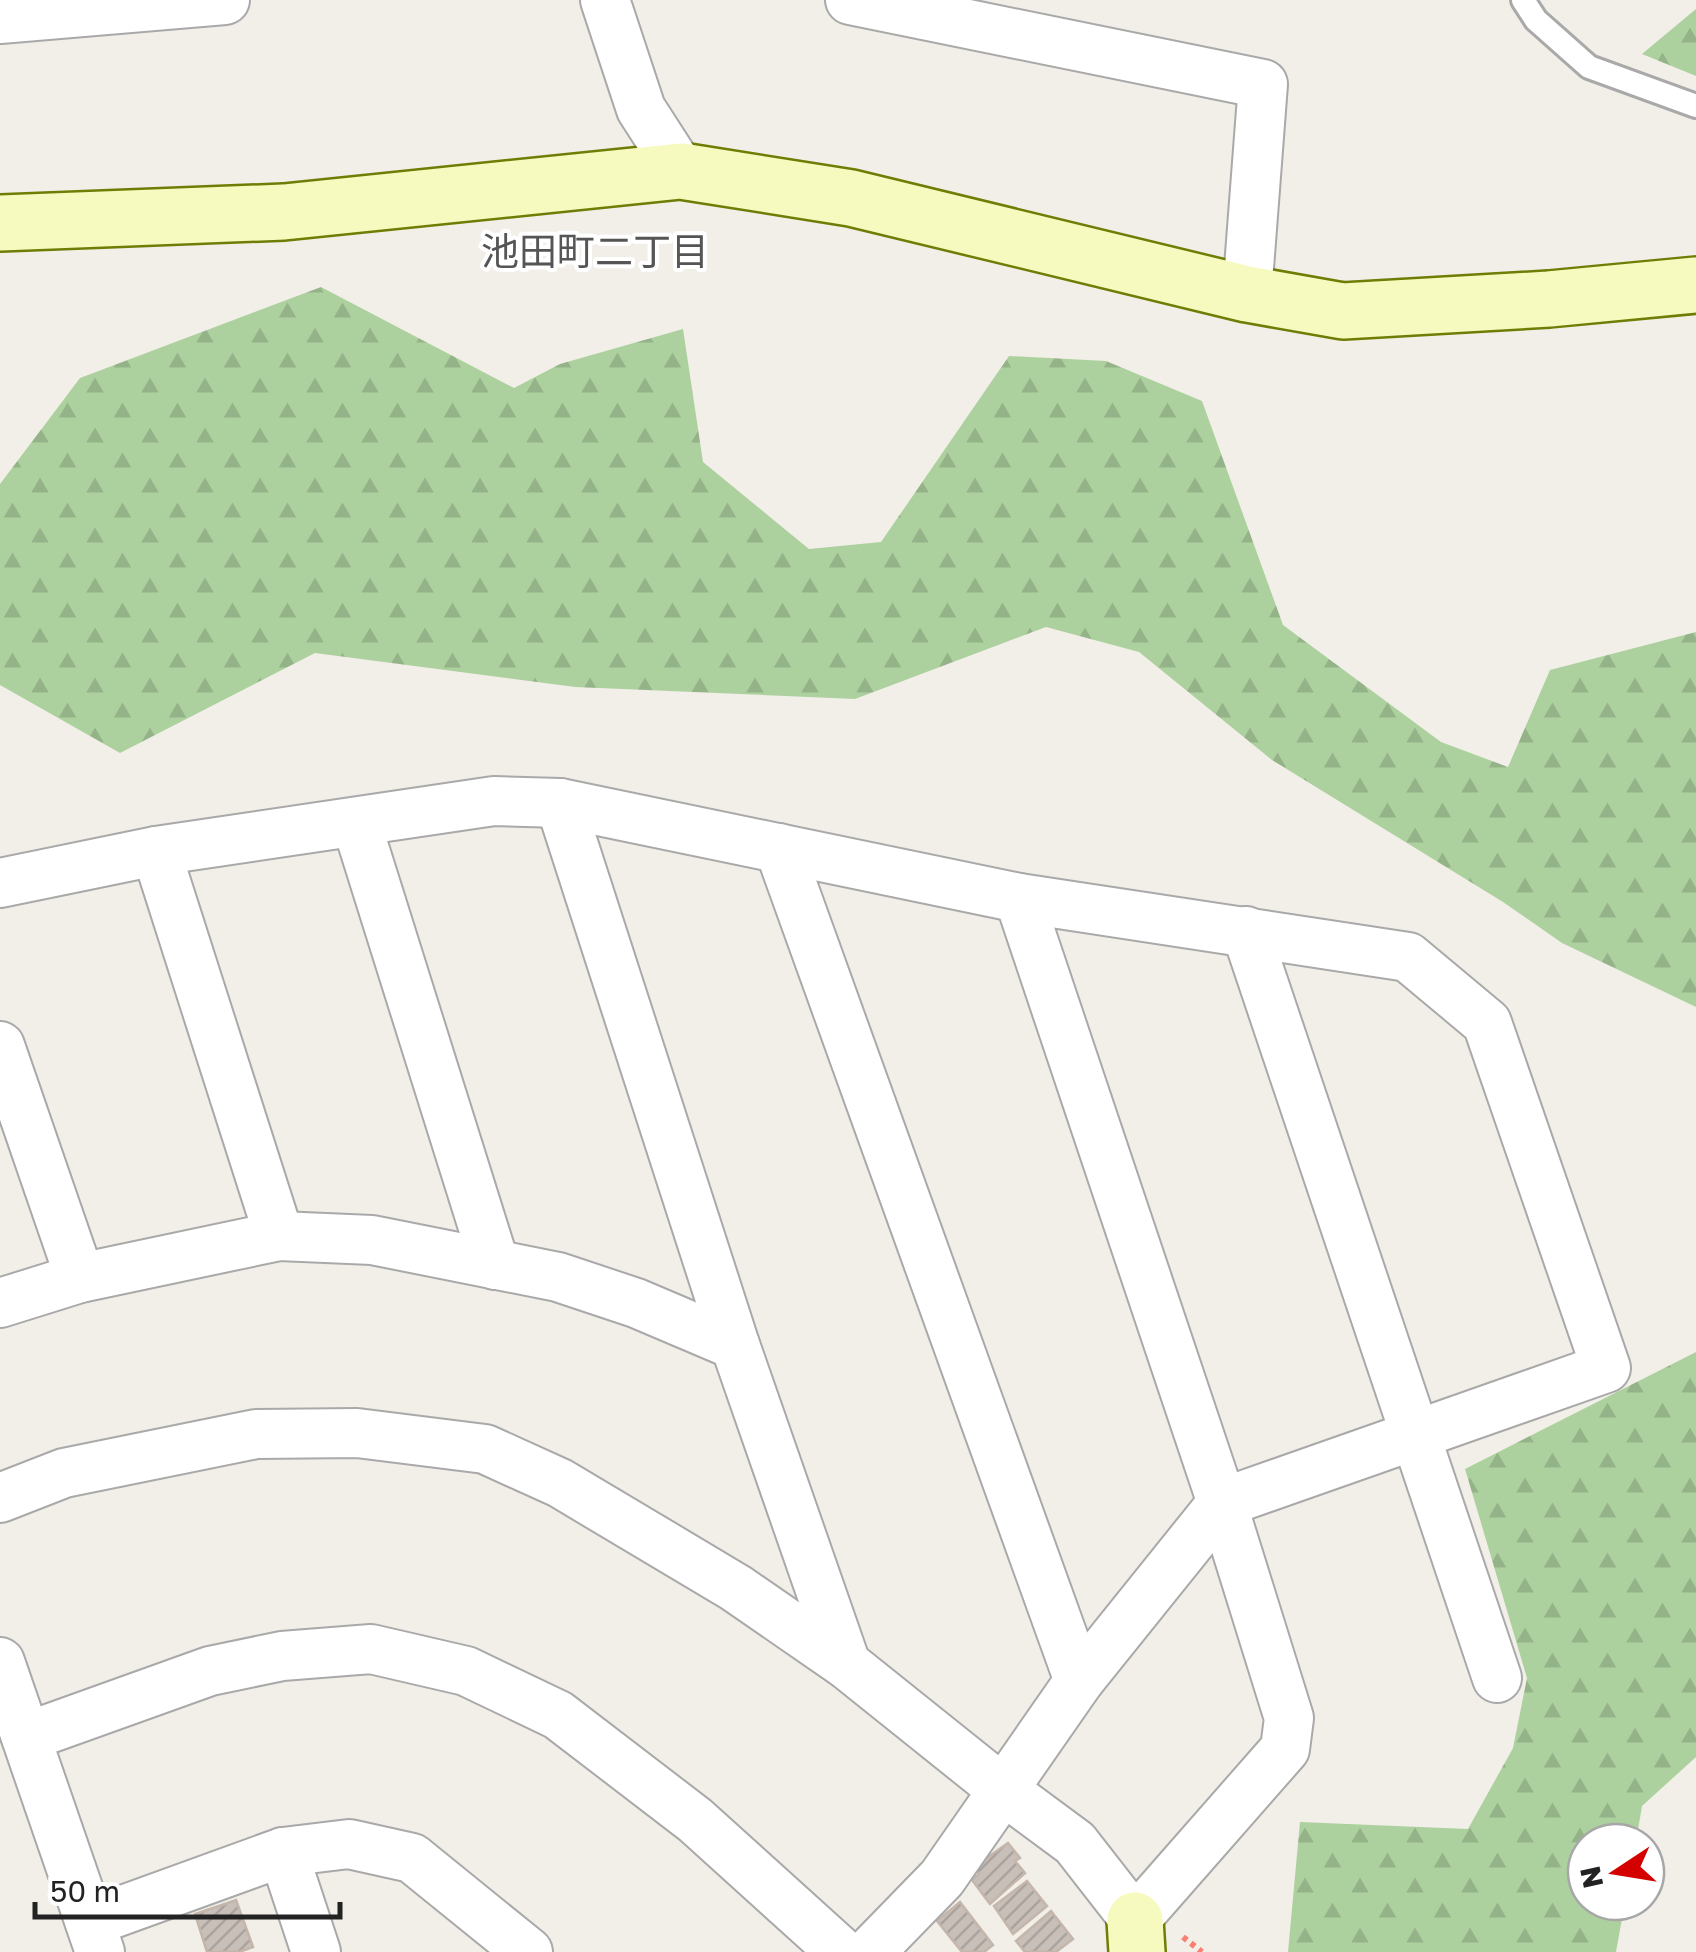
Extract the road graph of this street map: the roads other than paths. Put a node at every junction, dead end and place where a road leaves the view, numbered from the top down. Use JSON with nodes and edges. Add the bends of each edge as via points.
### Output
{"nodes":[{"id":1,"x":224,"y":0,"type":"edge"},
{"id":2,"x":605,"y":0,"type":"edge"},
{"id":3,"x":850,"y":0,"type":"edge"},
{"id":4,"x":1523,"y":0,"type":"edge"},
{"id":5,"x":0,"y":19,"type":"edge"},
{"id":6,"x":1696,"y":106,"type":"edge"},
{"id":7,"x":681,"y":171,"type":"junction"},
{"id":8,"x":0,"y":223,"type":"edge"},
{"id":9,"x":1696,"y":285,"type":"edge"},
{"id":10,"x":1247,"y":294,"type":"junction"},
{"id":11,"x":560,"y":803,"type":"junction"},
{"id":12,"x":356,"y":822,"type":"junction"},
{"id":13,"x":778,"y":848,"type":"junction"},
{"id":14,"x":156,"y":851,"type":"junction"},
{"id":15,"x":0,"y":883,"type":"edge"},
{"id":16,"x":1019,"y":898,"type":"junction"},
{"id":17,"x":1246,"y":931,"type":"junction"},
{"id":18,"x":0,"y":1046,"type":"edge"},
{"id":19,"x":279,"y":1236,"type":"junction"},
{"id":20,"x":495,"y":1265,"type":"junction"},
{"id":21,"x":80,"y":1278,"type":"junction"},
{"id":22,"x":0,"y":1303,"type":"edge"},
{"id":23,"x":735,"y":1345,"type":"junction"},
{"id":24,"x":1415,"y":1436,"type":"junction"},
{"id":25,"x":0,"y":1498,"type":"edge"},
{"id":26,"x":1222,"y":1504,"type":"junction"},
{"id":27,"x":0,"y":1662,"type":"edge"},
{"id":28,"x":846,"y":1664,"type":"junction"},
{"id":29,"x":1497,"y":1678,"type":"dead end"},
{"id":30,"x":1079,"y":1681,"type":"junction"},
{"id":31,"x":26,"y":1737,"type":"junction"},
{"id":32,"x":1002,"y":1789,"type":"junction"},
{"id":33,"x":283,"y":1852,"type":"junction"},
{"id":34,"x":1136,"y":1936,"type":"edge"},
{"id":35,"x":95,"y":1937,"type":"edge"},
{"id":36,"x":316,"y":1952,"type":"edge"},
{"id":37,"x":528,"y":1952,"type":"edge"},
{"id":38,"x":840,"y":1952,"type":"edge"},
{"id":39,"x":870,"y":1952,"type":"edge"}],
"edges":[{"from":1,"to":5,"type":"street"},
{"from":2,"to":7,"type":"street","via":[[641,109]]},
{"from":3,"to":10,"type":"street","via":[[1262,84]]},
{"from":4,"to":6,"type":"lane","via":[[1589,67]]},
{"from":7,"to":8,"type":"street","via":[[284,212]]},
{"from":7,"to":10,"type":"street","via":[[851,198]]},
{"from":9,"to":10,"type":"street","via":[[1343,311]]},
{"from":11,"to":12,"type":"street","via":[[494,801]]},
{"from":11,"to":13,"type":"street"},
{"from":11,"to":23,"type":"street"},
{"from":12,"to":14,"type":"street"},
{"from":12,"to":20,"type":"street"},
{"from":13,"to":16,"type":"street"},
{"from":13,"to":30,"type":"street"},
{"from":14,"to":15,"type":"street"},
{"from":14,"to":19,"type":"street"},
{"from":16,"to":17,"type":"street"},
{"from":16,"to":26,"type":"street"},
{"from":17,"to":24,"type":"street"},
{"from":17,"to":24,"type":"street","via":[[1408,958],[1487,1023],[1606,1368]]},
{"from":18,"to":21,"type":"street"},
{"from":19,"to":20,"type":"street","via":[[372,1240]]},
{"from":19,"to":21,"type":"street"},
{"from":20,"to":23,"type":"street","via":[[558,1277]]},
{"from":21,"to":22,"type":"street"},
{"from":23,"to":28,"type":"street"},
{"from":24,"to":26,"type":"street"},
{"from":24,"to":29,"type":"street"},
{"from":25,"to":28,"type":"street","via":[[64,1474],[256,1434],[357,1433],[485,1449],[560,1483],[736,1588]]},
{"from":26,"to":30,"type":"street"},
{"from":26,"to":34,"type":"street","via":[[1289,1718],[1284,1749]]},
{"from":27,"to":31,"type":"street"},
{"from":28,"to":32,"type":"street"},
{"from":30,"to":32,"type":"street"},
{"from":31,"to":35,"type":"street"},
{"from":31,"to":38,"type":"street","via":[[210,1671],[282,1656],[370,1649],[466,1671],[558,1716],[694,1820]]},
{"from":32,"to":34,"type":"street","via":[[1076,1842]]},
{"from":32,"to":39,"type":"street","via":[[942,1878]]},
{"from":33,"to":35,"type":"street"},
{"from":33,"to":36,"type":"street"},
{"from":33,"to":37,"type":"street","via":[[348,1844],[412,1858]]}]}
